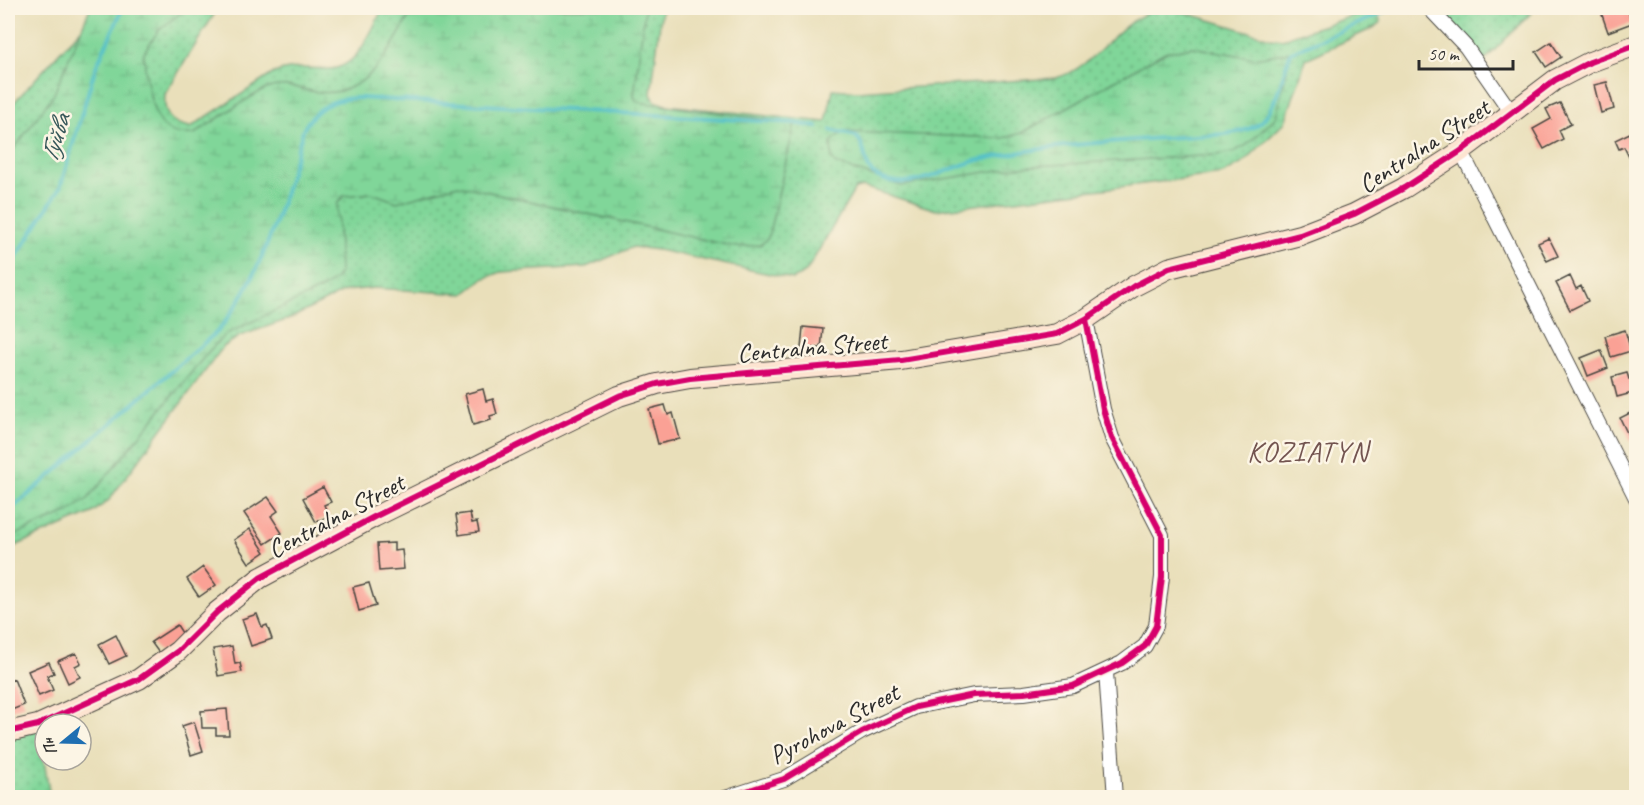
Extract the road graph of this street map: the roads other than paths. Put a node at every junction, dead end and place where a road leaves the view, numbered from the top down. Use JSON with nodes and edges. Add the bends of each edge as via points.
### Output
{"nodes":[{"id":1,"x":1429,"y":8,"type":"edge"},
{"id":2,"x":1636,"y":45,"type":"edge"},
{"id":3,"x":1511,"y":112,"type":"junction"},
{"id":4,"x":1461,"y":151,"type":"junction"},
{"id":5,"x":1086,"y":319,"type":"junction"},
{"id":6,"x":1636,"y":498,"type":"edge"},
{"id":7,"x":1106,"y":672,"type":"junction"},
{"id":8,"x":8,"y":732,"type":"edge"},
{"id":9,"x":725,"y":798,"type":"edge"},
{"id":10,"x":1115,"y":798,"type":"edge"}],
"edges":[{"from":1,"to":3,"type":"street","via":[[1466,47]]},
{"from":2,"to":3,"type":"street","name":"Centralna Street","via":[[1572,70]]},
{"from":3,"to":4,"type":"street","name":"Centralna Street"},
{"from":4,"to":5,"type":"street","name":"Centralna Street","via":[[1354,214],[1300,235],[1169,268]]},
{"from":4,"to":6,"type":"street"},
{"from":5,"to":7,"type":"street","name":"Pyrohova Street","via":[[1112,438],[1159,524],[1163,546],[1152,636],[1135,655]]},
{"from":5,"to":8,"type":"street","name":"Centralna Street","via":[[1057,334],[984,347],[854,365],[690,378],[619,396],[260,578],[217,612],[178,651],[139,679],[38,724]]},
{"from":7,"to":9,"type":"street","name":"Pyrohova Street","via":[[1073,686],[974,695],[915,707],[861,732],[784,780]]},
{"from":7,"to":10,"type":"street"}]}
